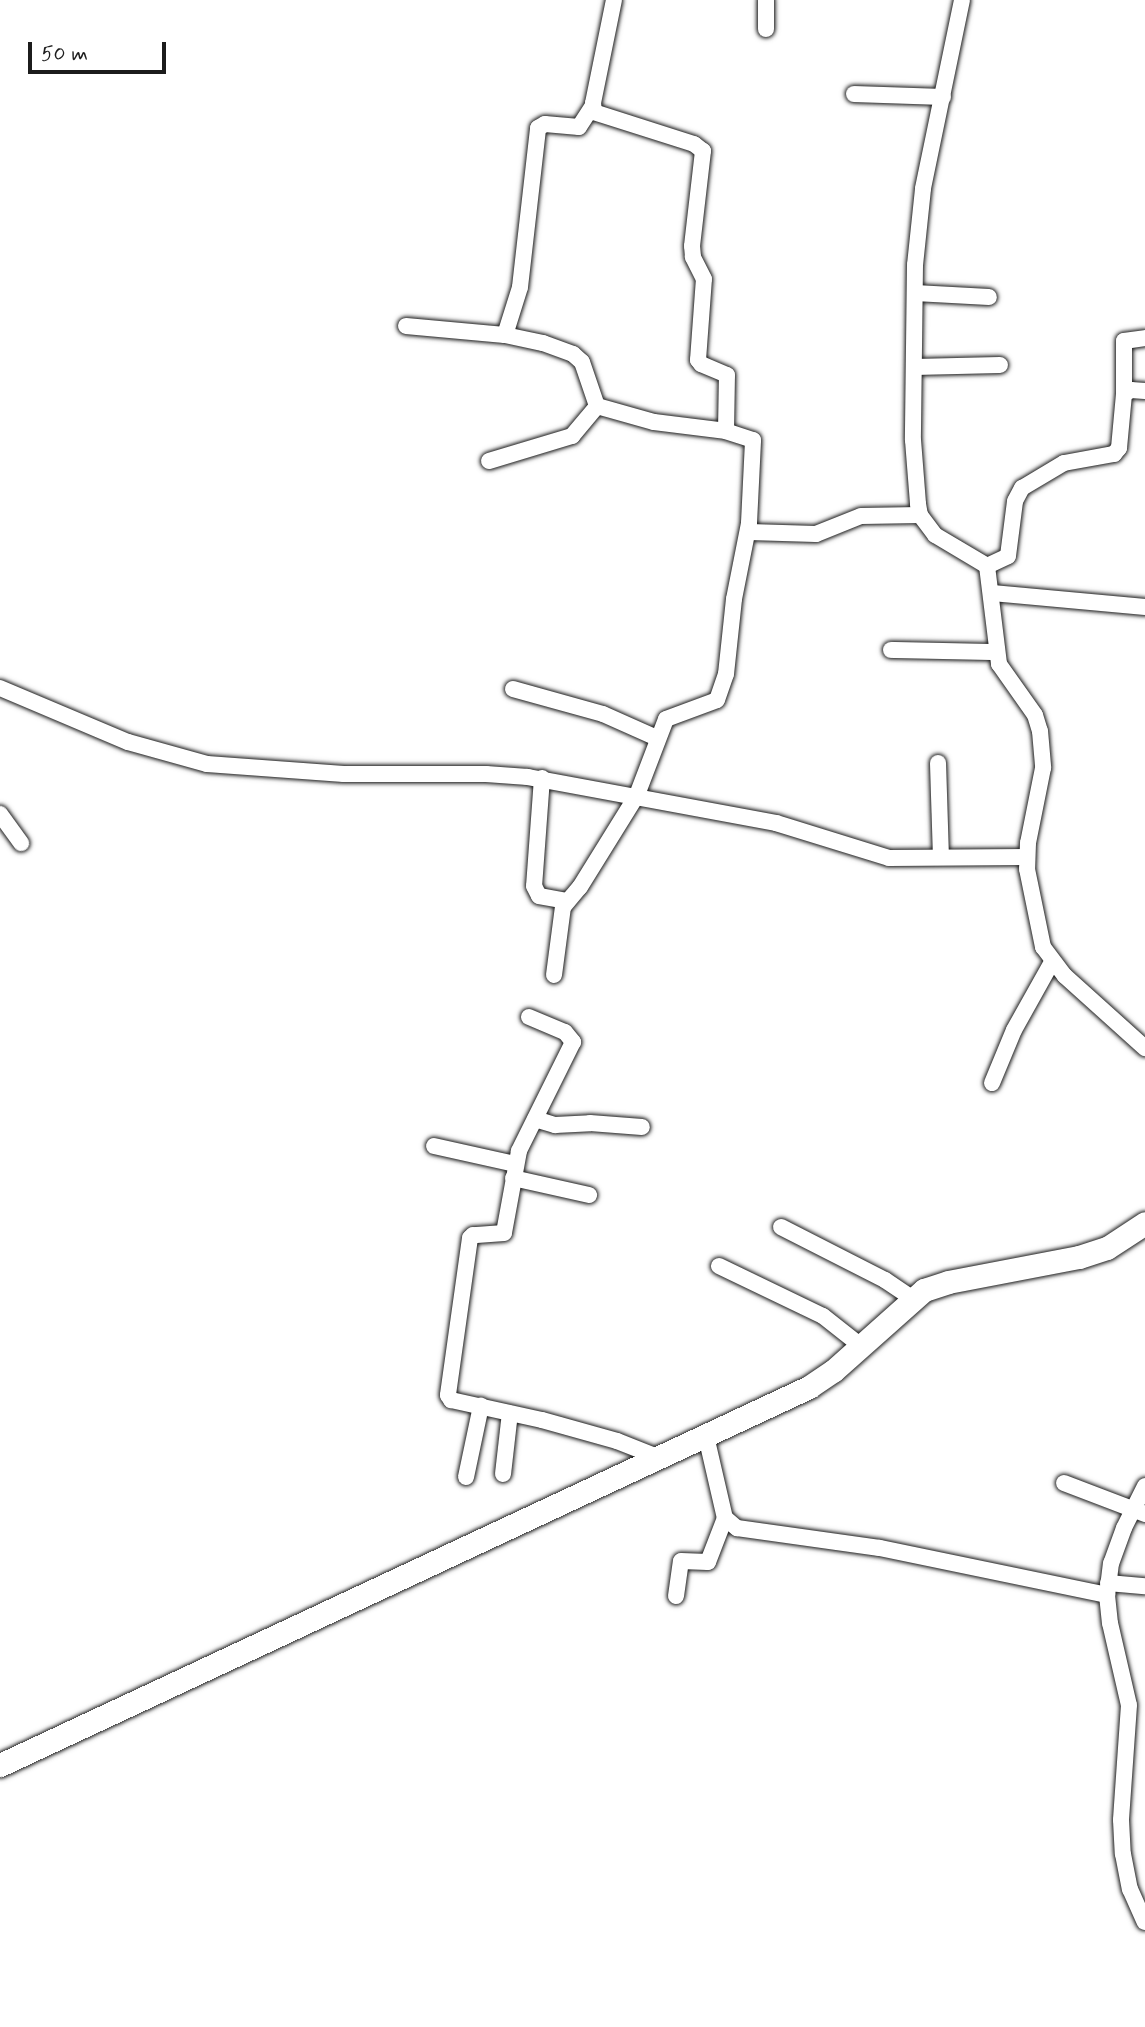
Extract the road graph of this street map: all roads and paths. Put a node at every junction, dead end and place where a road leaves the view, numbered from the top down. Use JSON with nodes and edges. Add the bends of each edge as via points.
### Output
{"nodes":[{"id":1,"x":614,"y":0,"type":"edge"},
{"id":2,"x":766,"y":0,"type":"edge"},
{"id":3,"x":962,"y":0,"type":"edge"},
{"id":4,"x":765,"y":29,"type":"dead end"},
{"id":5,"x":853,"y":94,"type":"dead end"},
{"id":6,"x":943,"y":97,"type":"junction"},
{"id":7,"x":592,"y":107,"type":"junction"},
{"id":8,"x":915,"y":293,"type":"junction"},
{"id":9,"x":989,"y":297,"type":"dead end"},
{"id":10,"x":406,"y":326,"type":"dead end"},
{"id":11,"x":505,"y":335,"type":"junction"},
{"id":12,"x":1145,"y":338,"type":"edge"},
{"id":13,"x":1000,"y":365,"type":"dead end"},
{"id":14,"x":914,"y":367,"type":"junction"},
{"id":15,"x":1145,"y":391,"type":"edge"},
{"id":16,"x":1124,"y":394,"type":"junction"},
{"id":17,"x":597,"y":406,"type":"junction"},
{"id":18,"x":726,"y":431,"type":"junction"},
{"id":19,"x":489,"y":461,"type":"dead end"},
{"id":20,"x":920,"y":515,"type":"junction"},
{"id":21,"x":749,"y":532,"type":"junction"},
{"id":22,"x":987,"y":566,"type":"junction"},
{"id":23,"x":992,"y":593,"type":"junction"},
{"id":24,"x":1145,"y":607,"type":"edge"},
{"id":25,"x":891,"y":650,"type":"dead end"},
{"id":26,"x":995,"y":652,"type":"junction"},
{"id":27,"x":0,"y":688,"type":"edge"},
{"id":28,"x":513,"y":689,"type":"dead end"},
{"id":29,"x":657,"y":738,"type":"junction"},
{"id":30,"x":938,"y":763,"type":"dead end"},
{"id":31,"x":542,"y":778,"type":"junction"},
{"id":32,"x":637,"y":795,"type":"junction"},
{"id":33,"x":0,"y":814,"type":"edge"},
{"id":34,"x":21,"y":843,"type":"dead end"},
{"id":35,"x":941,"y":856,"type":"junction"},
{"id":36,"x":1027,"y":857,"type":"junction"},
{"id":37,"x":568,"y":901,"type":"junction"},
{"id":38,"x":1052,"y":962,"type":"junction"},
{"id":39,"x":554,"y":975,"type":"dead end"},
{"id":40,"x":529,"y":1017,"type":"dead end"},
{"id":41,"x":1145,"y":1048,"type":"edge"},
{"id":42,"x":992,"y":1083,"type":"dead end"},
{"id":43,"x":535,"y":1119,"type":"junction"},
{"id":44,"x":642,"y":1127,"type":"dead end"},
{"id":45,"x":434,"y":1146,"type":"dead end"},
{"id":46,"x":514,"y":1171,"type":"junction"},
{"id":47,"x":589,"y":1195,"type":"dead end"},
{"id":48,"x":1145,"y":1223,"type":"edge"},
{"id":49,"x":780,"y":1227,"type":"dead end"},
{"id":50,"x":719,"y":1266,"type":"dead end"},
{"id":51,"x":912,"y":1298,"type":"junction"},
{"id":52,"x":861,"y":1346,"type":"junction"},
{"id":53,"x":481,"y":1406,"type":"junction"},
{"id":54,"x":510,"y":1413,"type":"junction"},
{"id":55,"x":706,"y":1436,"type":"junction"},
{"id":56,"x":660,"y":1458,"type":"junction"},
{"id":57,"x":503,"y":1474,"type":"dead end"},
{"id":58,"x":466,"y":1477,"type":"dead end"},
{"id":59,"x":1064,"y":1483,"type":"dead end"},
{"id":60,"x":1145,"y":1486,"type":"edge"},
{"id":61,"x":1139,"y":1512,"type":"edge"},
{"id":62,"x":725,"y":1518,"type":"junction"},
{"id":63,"x":1145,"y":1586,"type":"edge"},
{"id":64,"x":1107,"y":1589,"type":"junction"},
{"id":65,"x":676,"y":1596,"type":"dead end"},
{"id":66,"x":0,"y":1765,"type":"edge"},
{"id":67,"x":1145,"y":1922,"type":"edge"}],
"edges":[{"from":1,"to":7,"type":"street"},
{"from":2,"to":4,"type":"street"},
{"from":3,"to":6,"type":"street"},
{"from":5,"to":6,"type":"street"},
{"from":6,"to":8,"type":"street","via":[[923,189]]},
{"from":7,"to":11,"type":"street","via":[[579,127],[545,124],[538,128],[520,287]]},
{"from":7,"to":18,"type":"street","via":[[598,114],[694,144],[703,151],[692,246],[704,279],[698,360],[727,375]]},
{"from":8,"to":9,"type":"street"},
{"from":8,"to":14,"type":"street"},
{"from":10,"to":11,"type":"street"},
{"from":11,"to":17,"type":"street","via":[[573,354],[587,373]]},
{"from":12,"to":16,"type":"street","via":[[1124,341]]},
{"from":13,"to":14,"type":"street"},
{"from":14,"to":20,"type":"street","via":[[913,440]]},
{"from":15,"to":16,"type":"street"},
{"from":16,"to":22,"type":"street","via":[[1117,452],[1064,463],[1022,488],[1015,501],[1008,556]]},
{"from":17,"to":18,"type":"street","via":[[654,422]]},
{"from":17,"to":19,"type":"street","via":[[572,436]]},
{"from":18,"to":21,"type":"street","via":[[753,440]]},
{"from":20,"to":21,"type":"street","via":[[861,516],[817,534]]},
{"from":20,"to":22,"type":"street","via":[[935,535]]},
{"from":21,"to":29,"type":"street","via":[[733,605],[726,674],[717,701],[669,716]]},
{"from":22,"to":23,"type":"street"},
{"from":23,"to":24,"type":"street"},
{"from":23,"to":26,"type":"street"},
{"from":25,"to":26,"type":"street"},
{"from":26,"to":36,"type":"street","via":[[1004,674],[1034,715],[1044,749]]},
{"from":27,"to":31,"type":"street","via":[[128,742],[218,766]]},
{"from":28,"to":29,"type":"street","via":[[603,714]]},
{"from":29,"to":32,"type":"street"},
{"from":30,"to":35,"type":"street"},
{"from":31,"to":32,"type":"street"},
{"from":31,"to":37,"type":"street","via":[[534,886],[539,896]]},
{"from":32,"to":35,"type":"street","via":[[784,825],[876,855]]},
{"from":32,"to":37,"type":"street"},
{"from":33,"to":34,"type":"street"},
{"from":35,"to":36,"type":"street"},
{"from":36,"to":38,"type":"street","via":[[1038,935]]},
{"from":37,"to":39,"type":"street","via":[[562,907]]},
{"from":38,"to":41,"type":"street"},
{"from":38,"to":42,"type":"street","via":[[1014,1030]]},
{"from":40,"to":43,"type":"street","via":[[565,1032],[573,1042]]},
{"from":43,"to":44,"type":"street","via":[[555,1125]]},
{"from":43,"to":46,"type":"street"},
{"from":45,"to":46,"type":"street"},
{"from":46,"to":47,"type":"street"},
{"from":46,"to":53,"type":"street","via":[[504,1233],[470,1238],[449,1389],[451,1400]]},
{"from":48,"to":51,"type":"street","via":[[1107,1248],[948,1282]]},
{"from":49,"to":51,"type":"street"},
{"from":50,"to":52,"type":"street","via":[[823,1316]]},
{"from":51,"to":52,"type":"street"},
{"from":52,"to":55,"type":"street","via":[[809,1387]]},
{"from":53,"to":54,"type":"street"},
{"from":53,"to":58,"type":"street"},
{"from":54,"to":56,"type":"street","via":[[617,1441]]},
{"from":54,"to":57,"type":"street"},
{"from":55,"to":56,"type":"street"},
{"from":55,"to":62,"type":"street"},
{"from":56,"to":66,"type":"street"},
{"from":59,"to":61,"type":"street"},
{"from":60,"to":61,"type":"street"},
{"from":61,"to":64,"type":"street","via":[[1111,1563]]},
{"from":62,"to":64,"type":"street","via":[[737,1528],[880,1548]]},
{"from":62,"to":65,"type":"street","via":[[711,1559],[705,1563],[682,1560]]},
{"from":63,"to":64,"type":"street"},
{"from":64,"to":67,"type":"street","via":[[1129,1705],[1123,1854],[1135,1905]]}]}
